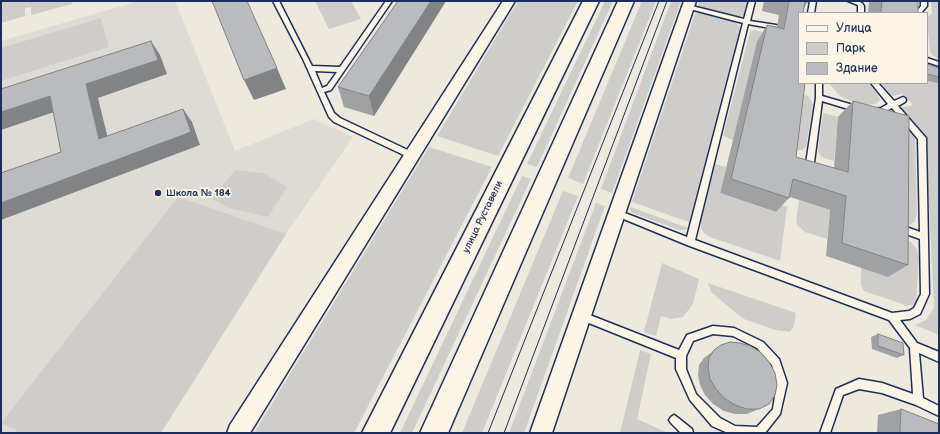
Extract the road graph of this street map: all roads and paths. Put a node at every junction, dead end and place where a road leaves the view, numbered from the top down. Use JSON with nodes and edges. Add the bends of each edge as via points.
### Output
{"nodes":[{"id":1,"x":276,"y":1,"type":"edge"},
{"id":2,"x":389,"y":1,"type":"edge"},
{"id":3,"x":509,"y":1,"type":"edge"},
{"id":4,"x":591,"y":1,"type":"edge"},
{"id":5,"x":626,"y":1,"type":"edge"},
{"id":6,"x":752,"y":1,"type":"edge"},
{"id":7,"x":813,"y":1,"type":"edge"},
{"id":8,"x":851,"y":1,"type":"edge"},
{"id":9,"x":924,"y":1,"type":"edge"},
{"id":10,"x":689,"y":4,"type":"edge"},
{"id":11,"x":811,"y":12,"type":"edge"},
{"id":12,"x":861,"y":12,"type":"edge"},
{"id":13,"x":919,"y":12,"type":"edge"},
{"id":14,"x":746,"y":22,"type":"junction"},
{"id":15,"x":777,"y":28,"type":"edge"},
{"id":16,"x":928,"y":60,"type":"edge"},
{"id":17,"x":939,"y":64,"type":"edge"},
{"id":18,"x":310,"y":68,"type":"junction"},
{"id":19,"x":342,"y":70,"type":"junction"},
{"id":20,"x":819,"y":84,"type":"edge"},
{"id":21,"x":875,"y":84,"type":"edge"},
{"id":22,"x":321,"y":91,"type":"junction"},
{"id":23,"x":819,"y":98,"type":"junction"},
{"id":24,"x":903,"y":100,"type":"dead end"},
{"id":25,"x":893,"y":104,"type":"junction"},
{"id":26,"x":411,"y":155,"type":"junction"},
{"id":27,"x":809,"y":170,"type":"edge"},
{"id":28,"x":618,"y":213,"type":"junction"},
{"id":29,"x":896,"y":228,"type":"edge"},
{"id":30,"x":924,"y":237,"type":"junction"},
{"id":31,"x":690,"y":242,"type":"junction"},
{"id":32,"x":582,"y":316,"type":"junction"},
{"id":33,"x":892,"y":317,"type":"junction"},
{"id":34,"x":914,"y":346,"type":"junction"},
{"id":35,"x":681,"y":355,"type":"junction"},
{"id":36,"x":939,"y":357,"type":"edge"},
{"id":37,"x":918,"y":401,"type":"junction"},
{"id":38,"x":939,"y":411,"type":"edge"},
{"id":39,"x":674,"y":420,"type":"dead end"},
{"id":40,"x":238,"y":433,"type":"edge"},
{"id":41,"x":376,"y":433,"type":"edge"},
{"id":42,"x":434,"y":433,"type":"edge"},
{"id":43,"x":541,"y":433,"type":"edge"},
{"id":44,"x":688,"y":433,"type":"edge"},
{"id":45,"x":825,"y":433,"type":"edge"}],
"edges":[{"from":1,"to":18,"type":"lane"},
{"from":2,"to":19,"type":"lane"},
{"from":3,"to":26,"type":"street"},
{"from":4,"to":41,"type":"main road","name":"улица Руставели"},
{"from":5,"to":42,"type":"main road"},
{"from":6,"to":14,"type":"lane"},
{"from":7,"to":11,"type":"lane"},
{"from":8,"to":12,"type":"lane","via":[[860,4]]},
{"from":9,"to":13,"type":"lane","via":[[924,6]]},
{"from":10,"to":14,"type":"lane"},
{"from":10,"to":28,"type":"street"},
{"from":14,"to":15,"type":"lane"},
{"from":14,"to":31,"type":"lane"},
{"from":16,"to":17,"type":"lane"},
{"from":18,"to":19,"type":"lane"},
{"from":18,"to":22,"type":"lane"},
{"from":19,"to":22,"type":"lane","via":[[329,88]]},
{"from":20,"to":23,"type":"lane"},
{"from":21,"to":25,"type":"lane"},
{"from":22,"to":26,"type":"lane","via":[[331,115],[337,120]]},
{"from":23,"to":25,"type":"lane","via":[[869,111],[882,110]]},
{"from":23,"to":27,"type":"lane"},
{"from":24,"to":25,"type":"lane"},
{"from":25,"to":30,"type":"lane","via":[[922,138]]},
{"from":26,"to":40,"type":"street"},
{"from":28,"to":31,"type":"lane"},
{"from":28,"to":32,"type":"street"},
{"from":29,"to":30,"type":"lane"},
{"from":30,"to":33,"type":"lane","via":[[925,294],[917,311],[910,315]]},
{"from":31,"to":33,"type":"lane"},
{"from":32,"to":35,"type":"lane"},
{"from":32,"to":43,"type":"street"},
{"from":33,"to":34,"type":"lane"},
{"from":34,"to":36,"type":"lane"},
{"from":34,"to":37,"type":"lane"},
{"from":35,"to":35,"type":"lane","via":[[682,368],[693,397],[716,422],[735,431],[759,432],[777,411],[782,383],[776,362],[760,345],[734,332],[713,330],[690,338]]},
{"from":37,"to":38,"type":"lane"},
{"from":37,"to":45,"type":"lane","via":[[882,388],[859,384],[839,392]]},
{"from":39,"to":44,"type":"lane"}]}
